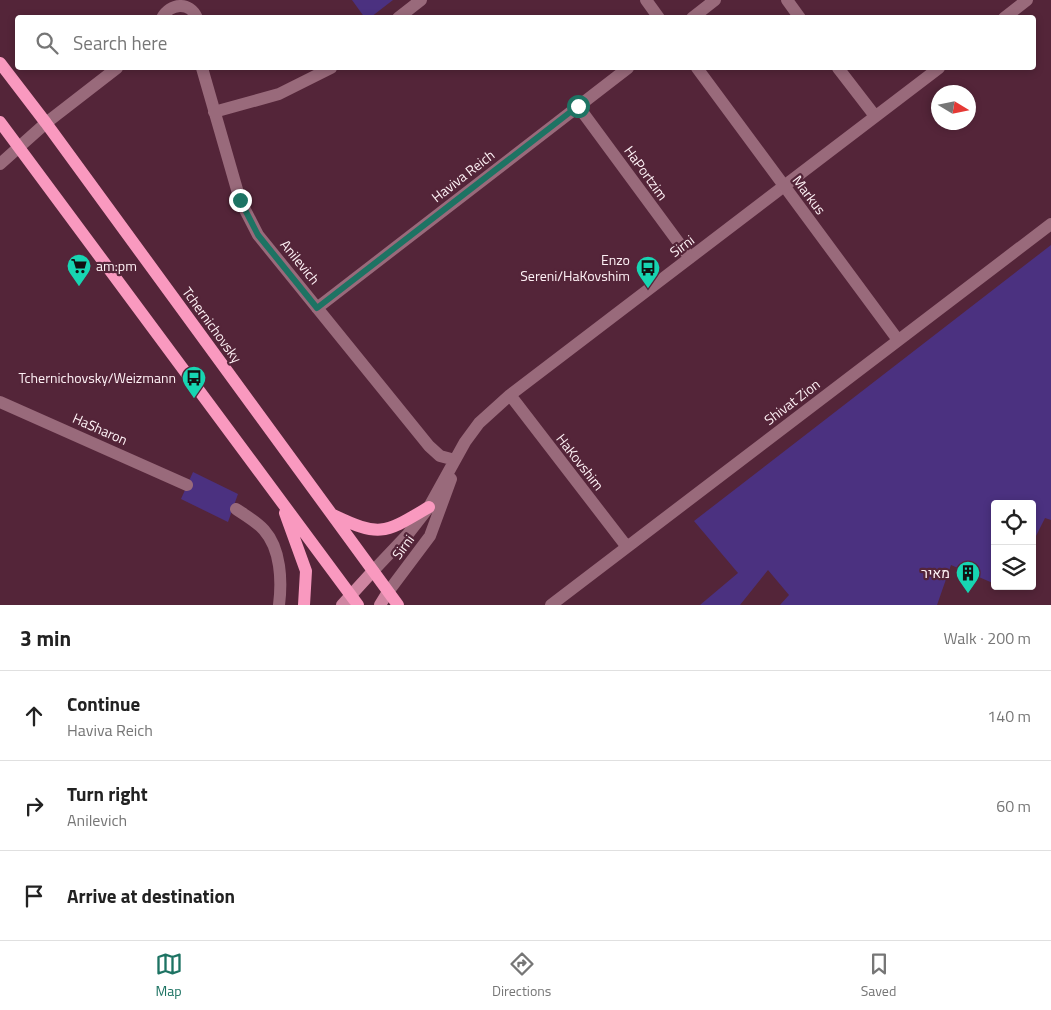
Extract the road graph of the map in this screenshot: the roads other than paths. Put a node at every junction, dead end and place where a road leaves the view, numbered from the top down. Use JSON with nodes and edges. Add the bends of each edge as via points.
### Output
{"nodes":[{"id":1,"x":421,"y":0,"type":"edge"},
{"id":2,"x":646,"y":0,"type":"edge"},
{"id":3,"x":715,"y":0,"type":"edge"},
{"id":4,"x":787,"y":0,"type":"edge"},
{"id":5,"x":1027,"y":0,"type":"edge"},
{"id":6,"x":187,"y":3,"type":"edge"},
{"id":7,"x":164,"y":15,"type":"edge"},
{"id":8,"x":195,"y":15,"type":"edge"},
{"id":9,"x":402,"y":15,"type":"edge"},
{"id":10,"x":657,"y":15,"type":"edge"},
{"id":11,"x":696,"y":15,"type":"edge"},
{"id":12,"x":798,"y":15,"type":"edge"},
{"id":13,"x":1008,"y":15,"type":"edge"},
{"id":14,"x":0,"y":63,"type":"edge"},
{"id":15,"x":113,"y":70,"type":"edge"},
{"id":16,"x":203,"y":70,"type":"edge"},
{"id":17,"x":326,"y":70,"type":"edge"},
{"id":18,"x":625,"y":70,"type":"edge"},
{"id":19,"x":697,"y":70,"type":"edge"},
{"id":20,"x":840,"y":70,"type":"edge"},
{"id":21,"x":936,"y":70,"type":"edge"},
{"id":22,"x":578,"y":106,"type":"junction"},
{"id":23,"x":214,"y":112,"type":"junction"},
{"id":24,"x":875,"y":116,"type":"junction"},
{"id":25,"x":0,"y":122,"type":"edge"},
{"id":26,"x":46,"y":123,"type":"junction"},
{"id":27,"x":19,"y":148,"type":"junction"},
{"id":28,"x":0,"y":164,"type":"edge"},
{"id":29,"x":784,"y":186,"type":"junction"},
{"id":30,"x":1051,"y":224,"type":"edge"},
{"id":31,"x":690,"y":258,"type":"junction"},
{"id":32,"x":317,"y":308,"type":"junction"},
{"id":33,"x":898,"y":340,"type":"junction"},
{"id":34,"x":510,"y":395,"type":"junction"},
{"id":35,"x":0,"y":402,"type":"edge"},
{"id":36,"x":455,"y":460,"type":"junction"},
{"id":37,"x":187,"y":485,"type":"dead end"},
{"id":38,"x":281,"y":501,"type":"junction"},
{"id":39,"x":429,"y":507,"type":"junction"},
{"id":40,"x":236,"y":509,"type":"dead end"},
{"id":41,"x":331,"y":514,"type":"junction"},
{"id":42,"x":627,"y":547,"type":"junction"},
{"id":43,"x":373,"y":571,"type":"junction"},
{"id":44,"x":388,"y":592,"type":"junction"},
{"id":45,"x":355,"y":600,"type":"edge"},
{"id":46,"x":279,"y":605,"type":"edge"},
{"id":47,"x":304,"y":605,"type":"edge"},
{"id":48,"x":342,"y":605,"type":"edge"},
{"id":49,"x":380,"y":605,"type":"edge"},
{"id":50,"x":398,"y":605,"type":"edge"},
{"id":51,"x":552,"y":605,"type":"edge"}],
"edges":[{"from":1,"to":9,"type":"street"},
{"from":2,"to":10,"type":"street"},
{"from":3,"to":11,"type":"street"},
{"from":4,"to":12,"type":"street"},
{"from":5,"to":13,"type":"street"},
{"from":6,"to":7,"type":"street","via":[[167,10]]},
{"from":6,"to":8,"type":"street"},
{"from":14,"to":26,"type":"main road","name":"Tchernichovsky"},
{"from":15,"to":26,"type":"street"},
{"from":16,"to":23,"type":"street","name":"Anilevich"},
{"from":17,"to":23,"type":"street","via":[[279,94]]},
{"from":18,"to":22,"type":"street","name":"Haviva Reich"},
{"from":19,"to":29,"type":"street","name":"Markus"},
{"from":20,"to":24,"type":"street"},
{"from":21,"to":24,"type":"street","name":"Sirni"},
{"from":22,"to":31,"type":"street","name":"HaPortzim"},
{"from":22,"to":32,"type":"street","name":"Haviva Reich"},
{"from":23,"to":32,"type":"street","name":"Anilevich","via":[[240,200],[258,235]]},
{"from":24,"to":29,"type":"street","name":"Sirni"},
{"from":25,"to":27,"type":"main road"},
{"from":26,"to":27,"type":"street"},
{"from":26,"to":41,"type":"main road","name":"Tchernichovsky"},
{"from":27,"to":28,"type":"street"},
{"from":27,"to":38,"type":"main road"},
{"from":29,"to":31,"type":"street","name":"Sirni"},
{"from":29,"to":33,"type":"street","name":"Markus"},
{"from":30,"to":33,"type":"street","name":"Shivat Zion"},
{"from":31,"to":34,"type":"street","name":"Sirni"},
{"from":32,"to":36,"type":"street","name":"Anilevich","via":[[429,446],[440,456]]},
{"from":33,"to":42,"type":"street","name":"Shivat Zion"},
{"from":34,"to":36,"type":"street","name":"Sirni","via":[[479,423]]},
{"from":34,"to":42,"type":"street","name":"HaKovshim"},
{"from":35,"to":37,"type":"street","name":"HaSharon"},
{"from":36,"to":39,"type":"street","name":"Sirni"},
{"from":36,"to":44,"type":"street","name":"Sirni","via":[[430,536]]},
{"from":38,"to":45,"type":"main road"},
{"from":38,"to":47,"type":"main road","via":[[306,571]]},
{"from":39,"to":41,"type":"main road","via":[[389,529],[372,530]]},
{"from":39,"to":43,"type":"street","name":"Sirni"},
{"from":40,"to":46,"type":"street","via":[[264,530],[277,554],[281,581]]},
{"from":41,"to":43,"type":"main road","name":"Tchernichovsky"},
{"from":42,"to":51,"type":"street","name":"Shivat Zion"},
{"from":43,"to":44,"type":"main road","name":"Tchernichovsky"},
{"from":43,"to":45,"type":"main road"},
{"from":44,"to":49,"type":"main road"},
{"from":44,"to":50,"type":"main road","name":"Tchernichovsky"},
{"from":45,"to":48,"type":"main road"}]}
